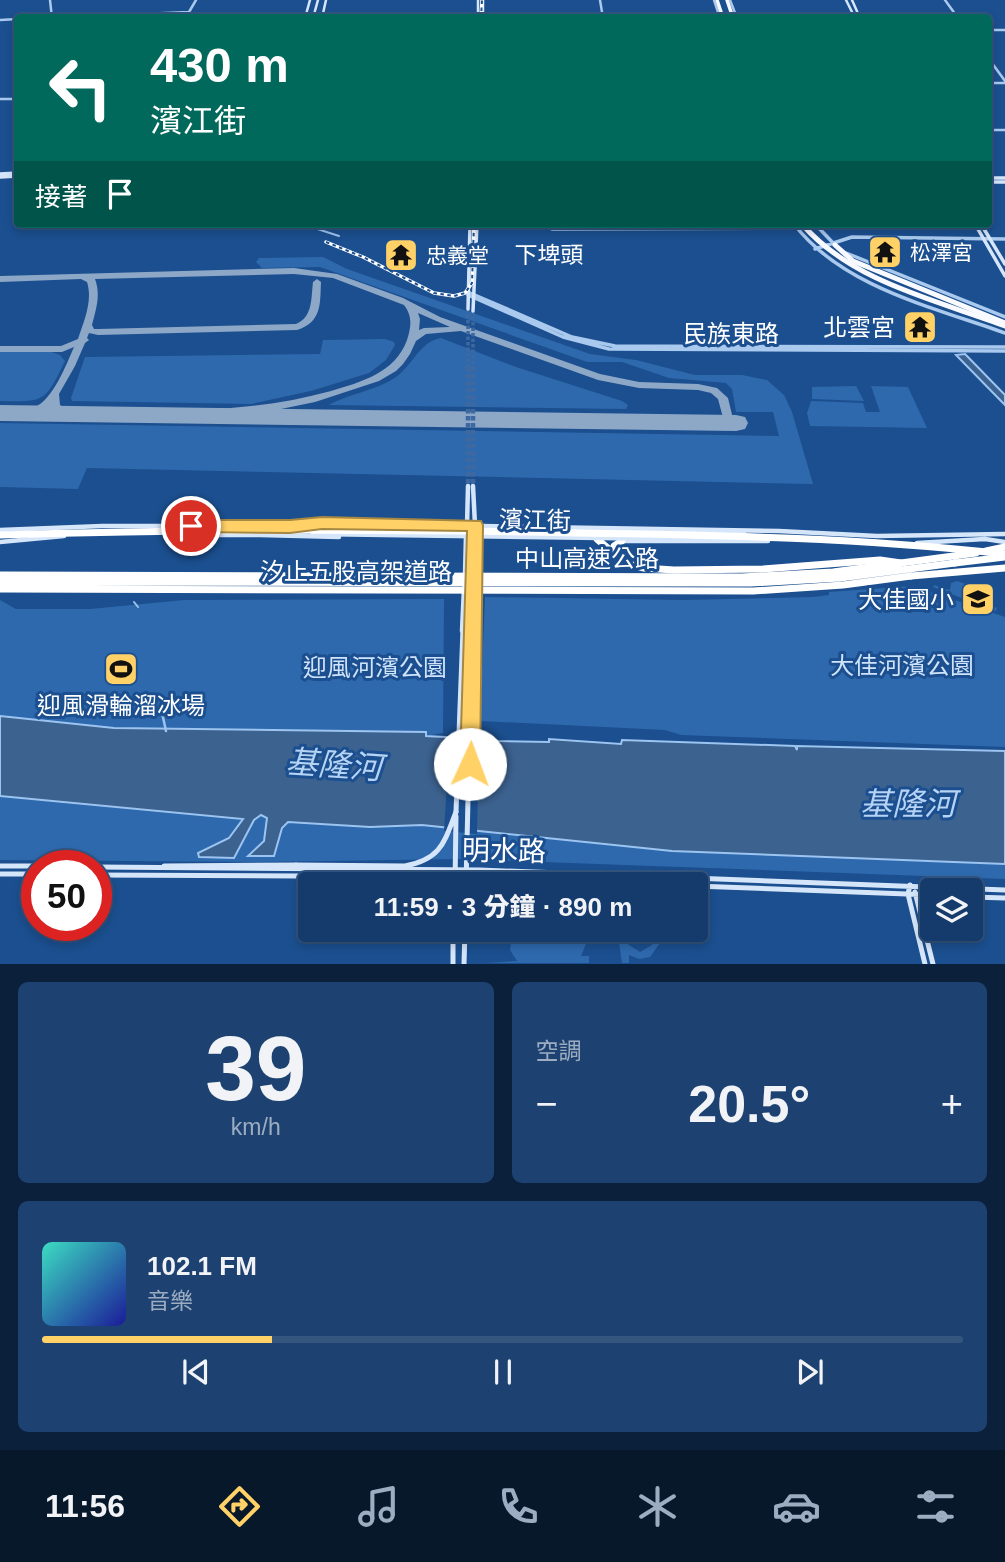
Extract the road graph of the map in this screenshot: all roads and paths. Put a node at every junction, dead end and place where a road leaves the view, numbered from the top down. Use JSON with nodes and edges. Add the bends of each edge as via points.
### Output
{"nodes":[{"id":1,"x":196,"y":0,"type":"edge"},
{"id":2,"x":134,"y":14,"type":"edge"},
{"id":3,"x":992,"y":63,"type":"edge"},
{"id":4,"x":1005,"y":82,"type":"edge"},
{"id":5,"x":470,"y":228,"type":"edge"},
{"id":6,"x":477,"y":228,"type":"edge"},
{"id":7,"x":633,"y":228,"type":"edge"},
{"id":8,"x":797,"y":228,"type":"edge"},
{"id":9,"x":807,"y":228,"type":"edge"},
{"id":10,"x":808,"y":228,"type":"edge"},
{"id":11,"x":819,"y":228,"type":"edge"},
{"id":12,"x":977,"y":228,"type":"edge"},
{"id":13,"x":983,"y":228,"type":"edge"},
{"id":14,"x":552,"y":229,"type":"dead end"},
{"id":15,"x":983,"y":238,"type":"junction"},
{"id":16,"x":990,"y":239,"type":"junction"},
{"id":17,"x":1005,"y":239,"type":"edge"},
{"id":18,"x":834,"y":244,"type":"junction"},
{"id":19,"x":815,"y":249,"type":"junction"},
{"id":20,"x":1005,"y":264,"type":"edge"},
{"id":21,"x":1005,"y":276,"type":"edge"},
{"id":22,"x":471,"y":295,"type":"junction"},
{"id":23,"x":471,"y":310,"type":"tunnel mouth"},
{"id":24,"x":1005,"y":317,"type":"edge"},
{"id":25,"x":997,"y":320,"type":"junction"},
{"id":26,"x":1005,"y":325,"type":"edge"},
{"id":27,"x":1005,"y":333,"type":"edge"},
{"id":28,"x":1005,"y":349,"type":"edge"},
{"id":29,"x":467,"y":525,"type":"junction"},
{"id":30,"x":475,"y":525,"type":"junction"},
{"id":31,"x":290,"y":526,"type":"junction"},
{"id":32,"x":588,"y":527,"type":"junction"},
{"id":33,"x":26,"y":529,"type":"junction"},
{"id":34,"x":0,"y":530,"type":"edge"},
{"id":35,"x":779,"y":531,"type":"junction"},
{"id":36,"x":984,"y":533,"type":"junction"},
{"id":37,"x":1005,"y":534,"type":"edge"},
{"id":38,"x":260,"y":535,"type":"junction"},
{"id":39,"x":0,"y":536,"type":"edge"},
{"id":40,"x":466,"y":536,"type":"junction"},
{"id":41,"x":475,"y":536,"type":"junction"},
{"id":42,"x":597,"y":539,"type":"junction"},
{"id":43,"x":22,"y":541,"type":"junction"},
{"id":44,"x":622,"y":541,"type":"junction"},
{"id":45,"x":768,"y":541,"type":"junction"},
{"id":46,"x":0,"y":542,"type":"edge"},
{"id":47,"x":1005,"y":549,"type":"edge"},
{"id":48,"x":615,"y":556,"type":"junction"},
{"id":49,"x":901,"y":563,"type":"junction"},
{"id":50,"x":1005,"y":568,"type":"edge"},
{"id":51,"x":0,"y":575,"type":"edge"},
{"id":52,"x":0,"y":582,"type":"edge"},
{"id":53,"x":0,"y":589,"type":"edge"},
{"id":54,"x":456,"y":812,"type":"junction"},
{"id":55,"x":0,"y":866,"type":"edge"},
{"id":56,"x":21,"y":866,"type":"edge"},
{"id":57,"x":112,"y":867,"type":"edge"},
{"id":58,"x":151,"y":867,"type":"junction"},
{"id":59,"x":455,"y":872,"type":"edge"},
{"id":60,"x":466,"y":872,"type":"edge"},
{"id":61,"x":0,"y":874,"type":"edge"},
{"id":62,"x":21,"y":874,"type":"edge"},
{"id":63,"x":112,"y":875,"type":"edge"},
{"id":64,"x":298,"y":876,"type":"edge"},
{"id":65,"x":911,"y":885,"type":"junction"},
{"id":66,"x":708,"y":886,"type":"edge"},
{"id":67,"x":1005,"y":890,"type":"edge"},
{"id":68,"x":912,"y":894,"type":"junction"},
{"id":69,"x":920,"y":894,"type":"edge"},
{"id":70,"x":983,"y":897,"type":"edge"},
{"id":71,"x":1005,"y":898,"type":"edge"},
{"id":72,"x":453,"y":942,"type":"edge"},
{"id":73,"x":465,"y":942,"type":"edge"},
{"id":74,"x":453,"y":964,"type":"edge"},
{"id":75,"x":464,"y":964,"type":"edge"},
{"id":76,"x":925,"y":964,"type":"edge"},
{"id":77,"x":933,"y":964,"type":"edge"}],
"edges":[{"from":1,"to":2,"type":"street","via":[[189,12]]},
{"from":3,"to":4,"type":"street"},
{"from":5,"to":22,"type":"main road"},
{"from":6,"to":22,"type":"main road"},
{"from":7,"to":14,"type":"street"},
{"from":8,"to":19,"type":"street"},
{"from":9,"to":26,"type":"highway","bridge":true,"via":[[817,243],[850,265]]},
{"from":10,"to":25,"type":"highway","bridge":true,"via":[[826,246],[859,266]]},
{"from":11,"to":18,"type":"street"},
{"from":12,"to":15,"type":"main road"},
{"from":13,"to":16,"type":"main road"},
{"from":15,"to":16,"type":"street"},
{"from":15,"to":18,"type":"street","via":[[852,237]]},
{"from":15,"to":21,"type":"main road"},
{"from":16,"to":17,"type":"street"},
{"from":16,"to":20,"type":"main road"},
{"from":18,"to":19,"type":"street"},
{"from":18,"to":24,"type":"street","via":[[886,271]]},
{"from":18,"to":25,"type":"highway","bridge":true,"via":[[864,266]]},
{"from":19,"to":27,"type":"street","via":[[844,269]]},
{"from":22,"to":23,"type":"main road"},
{"from":22,"to":28,"type":"street","name":"民族東路","via":[[549,329],[604,345]]},
{"from":25,"to":26,"type":"highway","bridge":true},
{"from":29,"to":30,"type":"main road","name":"濱江街"},
{"from":29,"to":30,"type":"main road","via":[[471,486]]},
{"from":29,"to":31,"type":"main road","name":"濱江街"},
{"from":29,"to":40,"type":"main road"},
{"from":30,"to":32,"type":"main road","name":"濱江街"},
{"from":30,"to":41,"type":"main road"},
{"from":31,"to":33,"type":"main road","name":"濱江街"},
{"from":31,"to":35,"type":"main road","name":"濱江街","bridge":true},
{"from":32,"to":35,"type":"main road","name":"濱江街"},
{"from":32,"to":42,"type":"main road"},
{"from":33,"to":34,"type":"main road","name":"濱江街"},
{"from":33,"to":43,"type":"main road"},
{"from":35,"to":36,"type":"main road","name":"濱江街","via":[[877,537]]},
{"from":36,"to":37,"type":"main road","name":"濱江街"},
{"from":36,"to":47,"type":"main road"},
{"from":38,"to":40,"type":"main road","name":"濱江街"},
{"from":38,"to":43,"type":"main road","name":"濱江街","via":[[128,534]]},
{"from":38,"to":45,"type":"main road","name":"濱江街","bridge":true},
{"from":39,"to":47,"type":"highway","name":"汐止五股高架道路","bridge":true,"via":[[211,530],[491,531]]},
{"from":40,"to":41,"type":"main road","name":"濱江街"},
{"from":40,"to":54,"type":"main road","bridge":true},
{"from":41,"to":42,"type":"main road","name":"濱江街"},
{"from":41,"to":60,"type":"main road","bridge":true},
{"from":42,"to":44,"type":"main road","name":"濱江街"},
{"from":42,"to":48,"type":"highway"},
{"from":43,"to":46,"type":"main road","name":"濱江街"},
{"from":44,"to":45,"type":"main road","name":"濱江街"},
{"from":44,"to":48,"type":"highway","via":[[614,547]]},
{"from":45,"to":47,"type":"main road","name":"濱江街","via":[[990,539]]},
{"from":47,"to":49,"type":"highway","name":"中山高速公路","bridge":true},
{"from":47,"to":52,"type":"highway","name":"中山高速公路","bridge":true,"via":[[840,578],[751,583]]},
{"from":48,"to":49,"type":"highway","bridge":true,"via":[[644,568],[723,570]]},
{"from":49,"to":51,"type":"highway","name":"中山高速公路","bridge":true,"via":[[742,577]]},
{"from":50,"to":53,"type":"highway","name":"汐止五股高架道路","bridge":true,"via":[[754,590]]},
{"from":54,"to":58,"type":"main road","bridge":true,"via":[[443,847],[420,863],[405,866]]},
{"from":54,"to":59,"type":"main road","bridge":true},
{"from":55,"to":56,"type":"main road"},
{"from":57,"to":58,"type":"main road","name":"明水路"},
{"from":58,"to":65,"type":"main road","name":"明水路","via":[[480,870]]},
{"from":61,"to":62,"type":"main road"},
{"from":63,"to":64,"type":"main road","name":"明水路"},
{"from":65,"to":67,"type":"main road","name":"明水路"},
{"from":65,"to":68,"type":"main road"},
{"from":66,"to":68,"type":"main road"},
{"from":68,"to":69,"type":"main road"},
{"from":68,"to":76,"type":"main road"},
{"from":68,"to":77,"type":"main road"},
{"from":70,"to":71,"type":"main road"},
{"from":72,"to":74,"type":"main road"},
{"from":73,"to":75,"type":"main road"}]}
